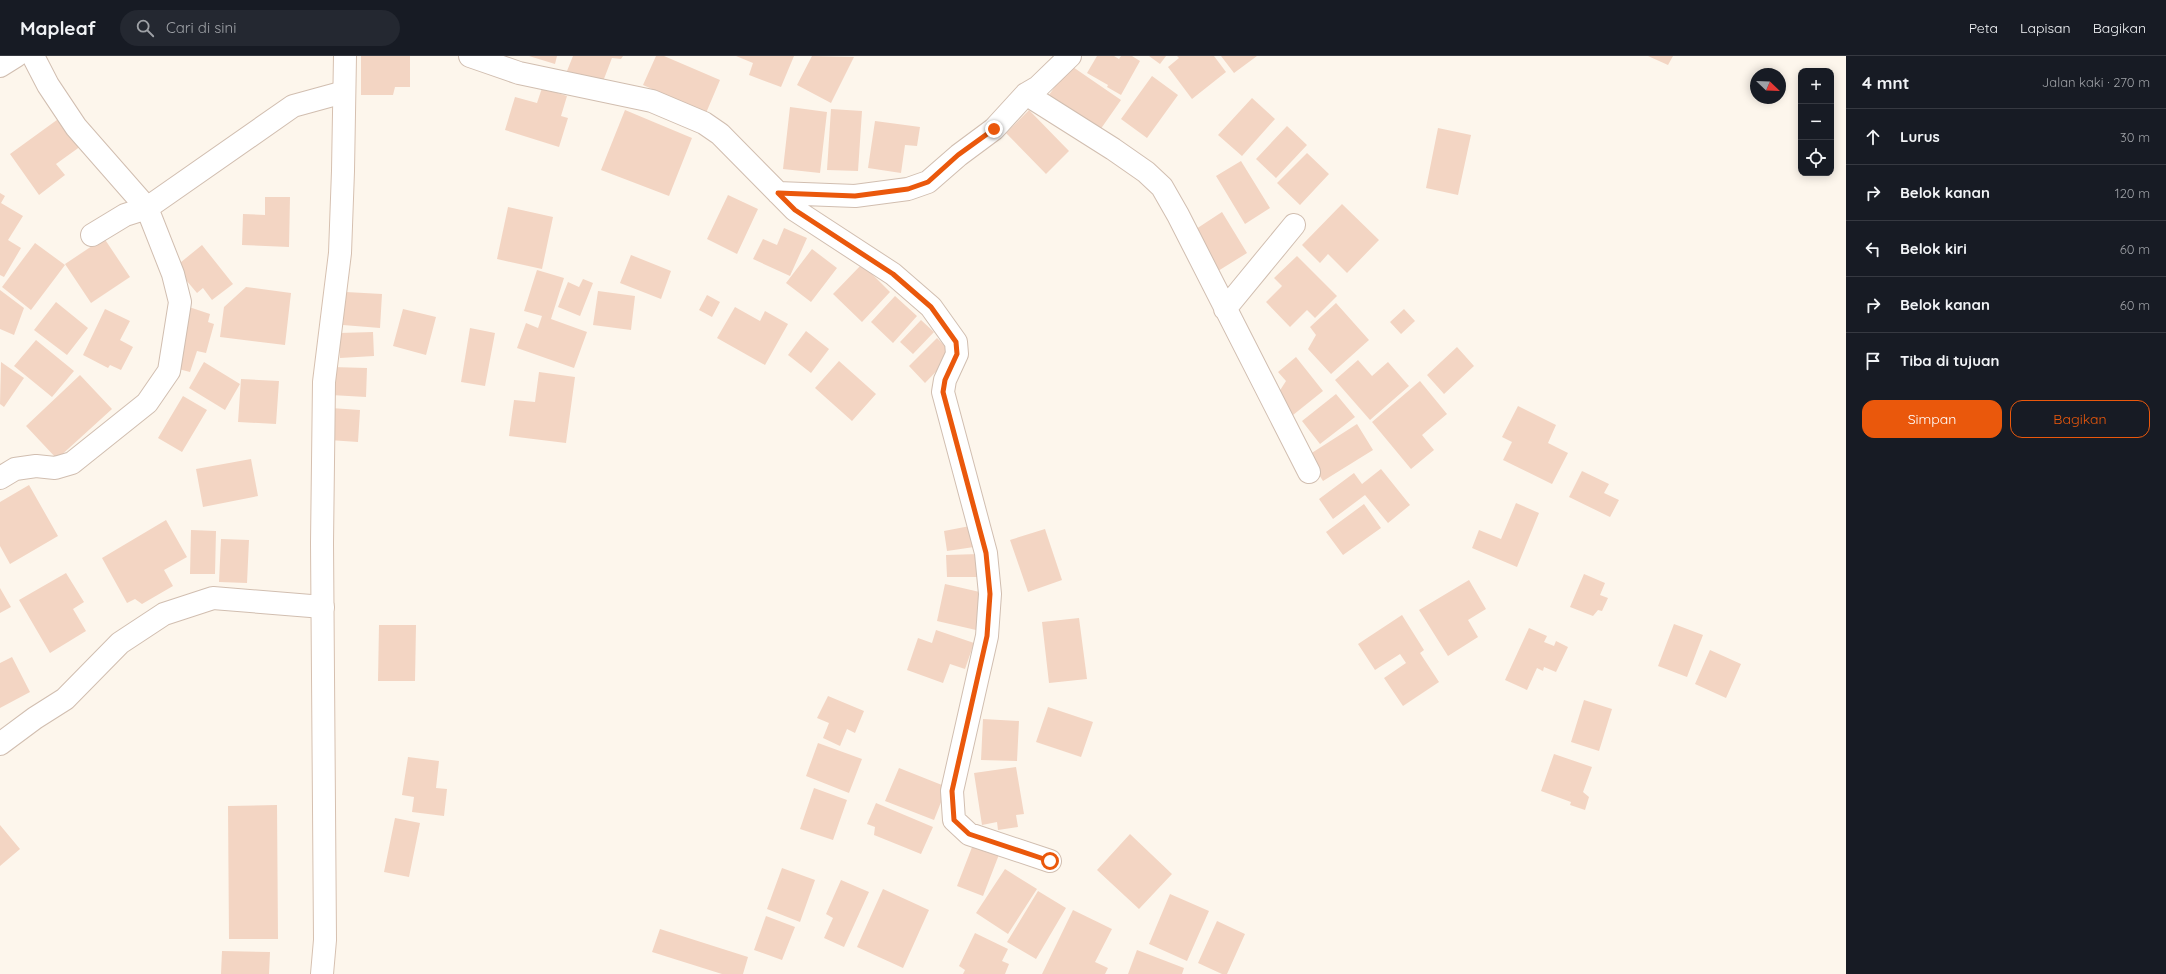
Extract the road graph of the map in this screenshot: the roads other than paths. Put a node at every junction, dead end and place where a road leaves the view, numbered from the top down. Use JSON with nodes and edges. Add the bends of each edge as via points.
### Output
{"nodes":[{"id":1,"x":16,"y":56,"type":"edge"},
{"id":2,"x":33,"y":56,"type":"edge"},
{"id":3,"x":344,"y":56,"type":"edge"},
{"id":4,"x":470,"y":56,"type":"edge"},
{"id":5,"x":1070,"y":56,"type":"edge"},
{"id":6,"x":0,"y":66,"type":"edge"},
{"id":7,"x":344,"y":92,"type":"junction"},
{"id":8,"x":1026,"y":94,"type":"junction"},
{"id":9,"x":778,"y":193,"type":"junction"},
{"id":10,"x":147,"y":208,"type":"junction"},
{"id":11,"x":1294,"y":225,"type":"dead end"},
{"id":12,"x":92,"y":235,"type":"dead end"},
{"id":13,"x":1225,"y":309,"type":"junction"},
{"id":14,"x":1309,"y":472,"type":"dead end"},
{"id":15,"x":0,"y":478,"type":"edge"},
{"id":16,"x":323,"y":607,"type":"junction"},
{"id":17,"x":0,"y":744,"type":"edge"},
{"id":18,"x":1050,"y":861,"type":"dead end"},
{"id":19,"x":322,"y":974,"type":"edge"}],
"edges":[{"from":1,"to":6,"type":"street"},
{"from":2,"to":10,"type":"street","via":[[48,85],[76,127]]},
{"from":3,"to":7,"type":"street"},
{"from":4,"to":9,"type":"street","via":[[519,73],[652,101],[686,114],[720,134]]},
{"from":5,"to":8,"type":"street","via":[[1038,87]]},
{"from":7,"to":10,"type":"street","via":[[293,106]]},
{"from":7,"to":16,"type":"street","via":[[340,253],[324,382]]},
{"from":8,"to":9,"type":"street","via":[[994,129],[958,155],[928,182],[901,191],[855,196]]},
{"from":8,"to":13,"type":"street","via":[[1113,149],[1146,172],[1162,188]]},
{"from":9,"to":18,"type":"street","via":[[795,210],[893,274],[931,307],[956,342],[957,354],[945,380],[943,392],[986,553],[990,594],[987,636],[952,791],[954,820],[969,834]]},
{"from":10,"to":12,"type":"street","via":[[125,216]]},
{"from":10,"to":15,"type":"street","via":[[173,274],[180,302],[169,372],[147,403],[72,462],[55,468],[36,466],[15,469]]},
{"from":11,"to":13,"type":"street"},
{"from":13,"to":14,"type":"street"},
{"from":16,"to":17,"type":"street","via":[[213,598],[164,614],[120,643],[65,699]]},
{"from":16,"to":19,"type":"street","via":[[325,940]]}]}
